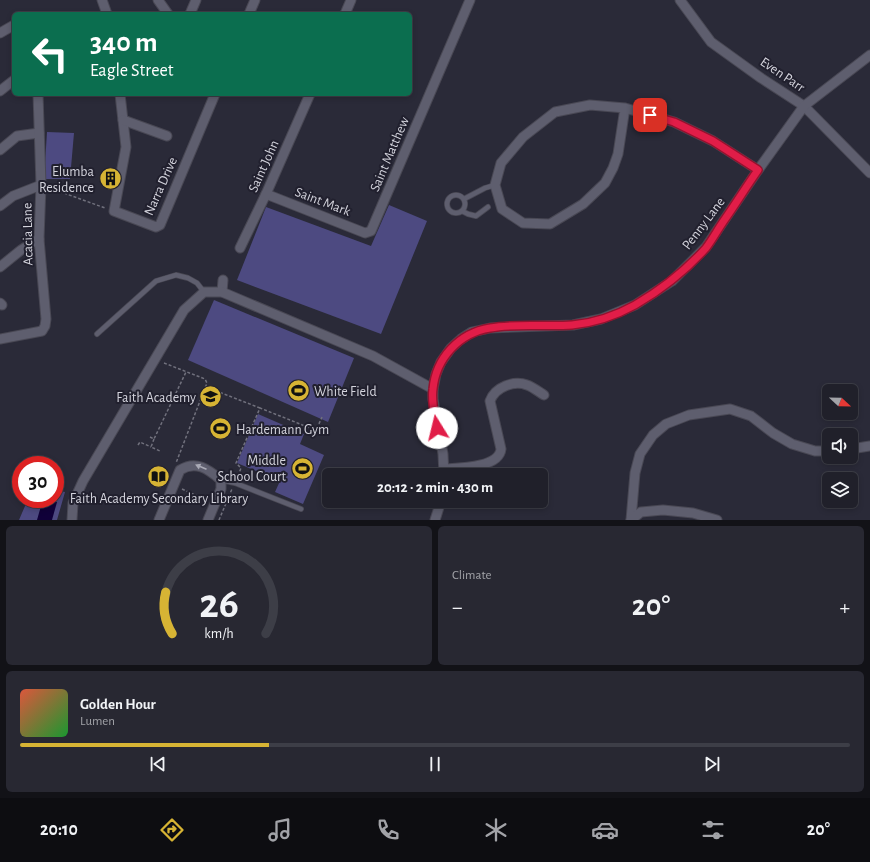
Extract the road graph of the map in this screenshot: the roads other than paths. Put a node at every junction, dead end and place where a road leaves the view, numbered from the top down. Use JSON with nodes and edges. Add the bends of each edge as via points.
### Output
{"nodes":[{"id":1,"x":102,"y":0,"type":"edge"},
{"id":2,"x":158,"y":0,"type":"edge"},
{"id":3,"x":196,"y":0,"type":"edge"},
{"id":4,"x":255,"y":0,"type":"edge"},
{"id":5,"x":351,"y":0,"type":"edge"},
{"id":6,"x":470,"y":0,"type":"edge"},
{"id":7,"x":680,"y":0,"type":"edge"},
{"id":8,"x":106,"y":12,"type":"edge"},
{"id":9,"x":167,"y":12,"type":"edge"},
{"id":10,"x":191,"y":12,"type":"edge"},
{"id":11,"x":250,"y":12,"type":"edge"},
{"id":12,"x":346,"y":12,"type":"edge"},
{"id":13,"x":12,"y":26,"type":"edge"},
{"id":14,"x":0,"y":33,"type":"edge"},
{"id":15,"x":870,"y":55,"type":"edge"},
{"id":16,"x":12,"y":82,"type":"edge"},
{"id":17,"x":0,"y":91,"type":"edge"},
{"id":18,"x":38,"y":96,"type":"edge"},
{"id":19,"x":120,"y":96,"type":"edge"},
{"id":20,"x":214,"y":96,"type":"edge"},
{"id":21,"x":309,"y":96,"type":"edge"},
{"id":22,"x":804,"y":106,"type":"junction"},
{"id":23,"x":625,"y":108,"type":"junction"},
{"id":24,"x":123,"y":120,"type":"junction"},
{"id":25,"x":39,"y":133,"type":"junction"},
{"id":26,"x":167,"y":136,"type":"dead end"},
{"id":27,"x":0,"y":150,"type":"edge"},
{"id":28,"x":758,"y":170,"type":"junction"},
{"id":29,"x":870,"y":173,"type":"edge"},
{"id":30,"x":41,"y":185,"type":"junction"},
{"id":31,"x":495,"y":185,"type":"junction"},
{"id":32,"x":266,"y":194,"type":"junction"},
{"id":33,"x":464,"y":199,"type":"junction"},
{"id":34,"x":0,"y":206,"type":"edge"},
{"id":35,"x":488,"y":207,"type":"dead end"},
{"id":36,"x":462,"y":211,"type":"junction"},
{"id":37,"x":371,"y":231,"type":"joint"},
{"id":38,"x":39,"y":239,"type":"junction"},
{"id":39,"x":240,"y":248,"type":"dead end"},
{"id":40,"x":0,"y":266,"type":"edge"},
{"id":41,"x":223,"y":280,"type":"dead end"},
{"id":42,"x":204,"y":292,"type":"junction"},
{"id":43,"x":222,"y":292,"type":"junction"},
{"id":44,"x":97,"y":334,"type":"dead end"},
{"id":45,"x":0,"y":339,"type":"edge"},
{"id":46,"x":433,"y":389,"type":"junction"},
{"id":47,"x":544,"y":395,"type":"dead end"},
{"id":48,"x":870,"y":446,"type":"edge"},
{"id":49,"x":858,"y":448,"type":"edge"},
{"id":50,"x":822,"y":451,"type":"edge"},
{"id":51,"x":444,"y":468,"type":"edge"},
{"id":52,"x":460,"y":468,"type":"edge"},
{"id":53,"x":221,"y":480,"type":"junction"},
{"id":54,"x":439,"y":508,"type":"edge"},
{"id":55,"x":301,"y":509,"type":"dead end"},
{"id":56,"x":72,"y":520,"type":"edge"},
{"id":57,"x":159,"y":520,"type":"edge"},
{"id":58,"x":208,"y":520,"type":"edge"},
{"id":59,"x":436,"y":520,"type":"edge"},
{"id":60,"x":631,"y":520,"type":"edge"},
{"id":61,"x":717,"y":520,"type":"edge"}],
"edges":[{"from":1,"to":8,"type":"street"},
{"from":2,"to":9,"type":"street"},
{"from":3,"to":10,"type":"street"},
{"from":4,"to":11,"type":"street"},
{"from":5,"to":12,"type":"street"},
{"from":6,"to":37,"type":"street","name":"Saint Matthew"},
{"from":7,"to":22,"type":"street","name":"Even Parr","via":[[711,42]]},
{"from":13,"to":14,"type":"street"},
{"from":15,"to":22,"type":"street","name":"Penny Lane"},
{"from":16,"to":17,"type":"street"},
{"from":18,"to":25,"type":"street","name":"Acacia Lane"},
{"from":19,"to":24,"type":"street"},
{"from":20,"to":24,"type":"street","name":"Narra Drive","via":[[160,225],[156,227],[114,211],[126,147]]},
{"from":21,"to":32,"type":"street","name":"Saint John"},
{"from":22,"to":28,"type":"street","name":"Penny Lane"},
{"from":22,"to":29,"type":"street","name":"Even Parr"},
{"from":23,"to":28,"type":"street","via":[[674,122],[713,141]]},
{"from":23,"to":31,"type":"street","via":[[590,104],[555,112],[523,137],[501,163]]},
{"from":23,"to":31,"type":"street","via":[[618,154],[606,183],[583,204],[550,224],[522,223],[502,209]]},
{"from":24,"to":26,"type":"street"},
{"from":25,"to":27,"type":"street","via":[[16,136]]},
{"from":25,"to":30,"type":"street","name":"Acacia Lane"},
{"from":28,"to":46,"type":"street","name":"Penny Lane","via":[[706,247],[672,280],[635,305],[601,319],[573,325],[490,328],[472,332],[451,348],[441,362]]},
{"from":30,"to":34,"type":"street","via":[[13,196]]},
{"from":30,"to":38,"type":"street","name":"Acacia Lane"},
{"from":31,"to":33,"type":"lane"},
{"from":32,"to":37,"type":"street","name":"Saint Mark","via":[[365,233]]},
{"from":32,"to":39,"type":"street","name":"Saint John"},
{"from":33,"to":36,"type":"lane"},
{"from":33,"to":36,"type":"lane","via":[[460,196],[450,196],[446,205],[451,213]]},
{"from":35,"to":36,"type":"lane","via":[[476,216]]},
{"from":38,"to":40,"type":"street"},
{"from":38,"to":45,"type":"street","name":"Acacia Lane","via":[[45,326],[42,331]]},
{"from":41,"to":43,"type":"street"},
{"from":42,"to":43,"type":"street"},
{"from":42,"to":44,"type":"lane","via":[[197,283],[176,275],[156,282]]},
{"from":42,"to":56,"type":"street","via":[[184,310],[83,481],[73,503]]},
{"from":43,"to":46,"type":"street","via":[[373,356]]},
{"from":46,"to":51,"type":"street","name":"Penny Lane"},
{"from":47,"to":52,"type":"street","name":"Penny Lane","via":[[528,385],[514,383],[492,395],[490,401],[501,454],[482,465]]},
{"from":48,"to":49,"type":"street"},
{"from":50,"to":60,"type":"street","via":[[792,444],[751,416],[730,409],[689,415],[666,424],[653,435],[640,454],[635,473]]},
{"from":53,"to":55,"type":"lane"},
{"from":53,"to":57,"type":"street","one_way":true,"via":[[212,472],[195,464],[186,466],[180,470]]},
{"from":53,"to":58,"type":"street","via":[[221,489]]},
{"from":54,"to":59,"type":"street"},
{"from":60,"to":61,"type":"street","via":[[642,512],[663,510],[693,513]]}]}
